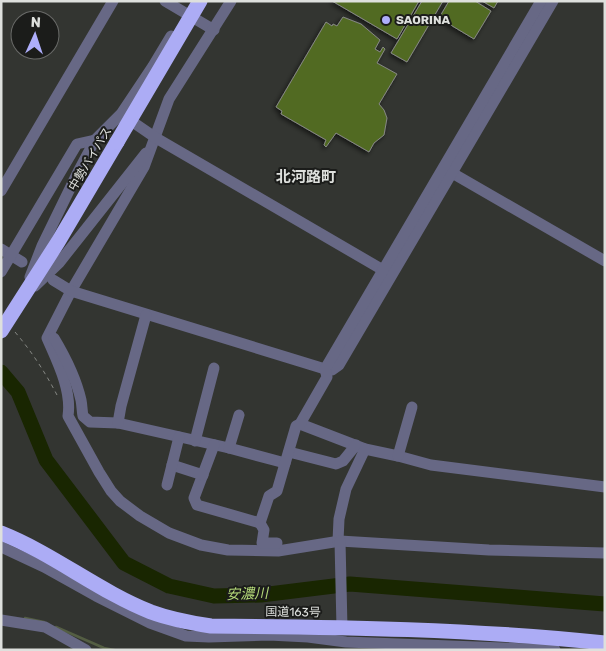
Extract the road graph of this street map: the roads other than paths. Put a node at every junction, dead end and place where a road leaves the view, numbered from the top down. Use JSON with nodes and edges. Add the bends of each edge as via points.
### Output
{"nodes":[{"id":1,"x":113,"y":1,"type":"edge"},
{"id":2,"x":166,"y":1,"type":"edge"},
{"id":3,"x":192,"y":1,"type":"edge"},
{"id":4,"x":200,"y":1,"type":"edge"},
{"id":5,"x":231,"y":1,"type":"edge"},
{"id":6,"x":541,"y":1,"type":"edge"},
{"id":7,"x":553,"y":1,"type":"edge"},
{"id":8,"x":185,"y":12,"type":"junction"},
{"id":9,"x":214,"y":30,"type":"junction"},
{"id":10,"x":120,"y":114,"type":"junction"},
{"id":11,"x":95,"y":140,"type":"junction"},
{"id":12,"x":153,"y":143,"type":"junction"},
{"id":13,"x":448,"y":170,"type":"junction"},
{"id":14,"x":1,"y":190,"type":"edge"},
{"id":15,"x":6,"y":252,"type":"edge"},
{"id":16,"x":605,"y":261,"type":"edge"},
{"id":17,"x":22,"y":262,"type":"dead end"},
{"id":18,"x":383,"y":270,"type":"junction"},
{"id":19,"x":1,"y":272,"type":"edge"},
{"id":20,"x":53,"y":280,"type":"dead end"},
{"id":21,"x":71,"y":292,"type":"junction"},
{"id":22,"x":20,"y":302,"type":"junction"},
{"id":23,"x":146,"y":315,"type":"junction"},
{"id":24,"x":7,"y":328,"type":"edge"},
{"id":25,"x":50,"y":331,"type":"junction"},
{"id":26,"x":214,"y":368,"type":"dead end"},
{"id":27,"x":325,"y":370,"type":"junction"},
{"id":28,"x":412,"y":407,"type":"dead end"},
{"id":29,"x":239,"y":415,"type":"dead end"},
{"id":30,"x":118,"y":423,"type":"junction"},
{"id":31,"x":300,"y":424,"type":"junction"},
{"id":32,"x":179,"y":437,"type":"junction"},
{"id":33,"x":195,"y":441,"type":"junction"},
{"id":34,"x":214,"y":444,"type":"junction"},
{"id":35,"x":360,"y":447,"type":"junction"},
{"id":36,"x":229,"y":448,"type":"junction"},
{"id":37,"x":398,"y":456,"type":"junction"},
{"id":38,"x":287,"y":457,"type":"junction"},
{"id":39,"x":172,"y":466,"type":"junction"},
{"id":40,"x":203,"y":475,"type":"junction"},
{"id":41,"x":167,"y":485,"type":"dead end"},
{"id":42,"x":605,"y":487,"type":"edge"},
{"id":43,"x":260,"y":523,"type":"junction"},
{"id":44,"x":1,"y":533,"type":"edge"},
{"id":45,"x":323,"y":542,"type":"junction"},
{"id":46,"x":340,"y":542,"type":"junction"},
{"id":47,"x":1,"y":547,"type":"edge"},
{"id":48,"x":605,"y":553,"type":"edge"},
{"id":49,"x":1,"y":620,"type":"edge"},
{"id":50,"x":338,"y":625,"type":"junction"},
{"id":51,"x":209,"y":637,"type":"junction"},
{"id":52,"x":605,"y":643,"type":"edge"},
{"id":53,"x":412,"y":645,"type":"edge"},
{"id":54,"x":86,"y":650,"type":"edge"},
{"id":55,"x":208,"y":650,"type":"edge"},
{"id":56,"x":555,"y":650,"type":"edge"}],
"edges":[{"from":1,"to":14,"type":"street"},
{"from":2,"to":8,"type":"street"},
{"from":3,"to":8,"type":"street"},
{"from":4,"to":22,"type":"highway","name":"中勢バイパス","bridge":true},
{"from":5,"to":9,"type":"street"},
{"from":6,"to":13,"type":"street"},
{"from":7,"to":13,"type":"street"},
{"from":8,"to":9,"type":"street"},
{"from":8,"to":10,"type":"street"},
{"from":9,"to":12,"type":"street","via":[[169,99]]},
{"from":10,"to":11,"type":"street"},
{"from":10,"to":12,"type":"street"},
{"from":11,"to":15,"type":"street","via":[[77,144]]},
{"from":11,"to":22,"type":"street","via":[[42,246]]},
{"from":12,"to":18,"type":"street"},
{"from":12,"to":21,"type":"street","via":[[144,168]]},
{"from":12,"to":22,"type":"street","via":[[59,263]]},
{"from":13,"to":16,"type":"street"},
{"from":13,"to":18,"type":"street"},
{"from":13,"to":27,"type":"street","via":[[339,365]]},
{"from":15,"to":17,"type":"street"},
{"from":15,"to":19,"type":"street"},
{"from":18,"to":27,"type":"street"},
{"from":20,"to":21,"type":"street"},
{"from":21,"to":23,"type":"street"},
{"from":21,"to":25,"type":"street"},
{"from":22,"to":24,"type":"highway","name":"中勢バイパス"},
{"from":23,"to":27,"type":"street"},
{"from":23,"to":30,"type":"street"},
{"from":25,"to":30,"type":"street","via":[[68,362],[83,416],[90,422]]},
{"from":25,"to":45,"type":"street","via":[[48,338],[70,405],[68,416],[106,484],[128,507],[169,534],[228,550],[278,551]]},
{"from":26,"to":33,"type":"street"},
{"from":27,"to":31,"type":"street","via":[[327,378]]},
{"from":28,"to":37,"type":"street"},
{"from":29,"to":36,"type":"street"},
{"from":30,"to":32,"type":"street"},
{"from":31,"to":35,"type":"street"},
{"from":31,"to":38,"type":"street","via":[[296,426]]},
{"from":32,"to":33,"type":"street"},
{"from":32,"to":39,"type":"street"},
{"from":33,"to":34,"type":"street"},
{"from":34,"to":36,"type":"street"},
{"from":34,"to":40,"type":"street"},
{"from":35,"to":37,"type":"street"},
{"from":35,"to":38,"type":"street","via":[[336,464]]},
{"from":35,"to":46,"type":"street","via":[[339,519]]},
{"from":36,"to":38,"type":"street"},
{"from":37,"to":42,"type":"street","via":[[431,466]]},
{"from":38,"to":43,"type":"street","via":[[277,491],[269,496]]},
{"from":39,"to":40,"type":"street"},
{"from":39,"to":41,"type":"street"},
{"from":40,"to":43,"type":"street","via":[[194,498],[197,506]]},
{"from":43,"to":45,"type":"street","via":[[264,530],[262,543]]},
{"from":44,"to":50,"type":"highway","name":"国道163号","via":[[39,550],[132,604],[167,617],[211,626]]},
{"from":45,"to":46,"type":"street"},
{"from":46,"to":48,"type":"street"},
{"from":46,"to":50,"type":"street"},
{"from":47,"to":51,"type":"street","via":[[150,623],[186,636]]},
{"from":49,"to":54,"type":"street","via":[[45,627]]},
{"from":50,"to":52,"type":"highway","name":"国道163号"},
{"from":50,"to":53,"type":"street","via":[[331,632],[402,639]]},
{"from":51,"to":53,"type":"street","via":[[269,635]]},
{"from":51,"to":55,"type":"street"},
{"from":53,"to":56,"type":"street"}]}
